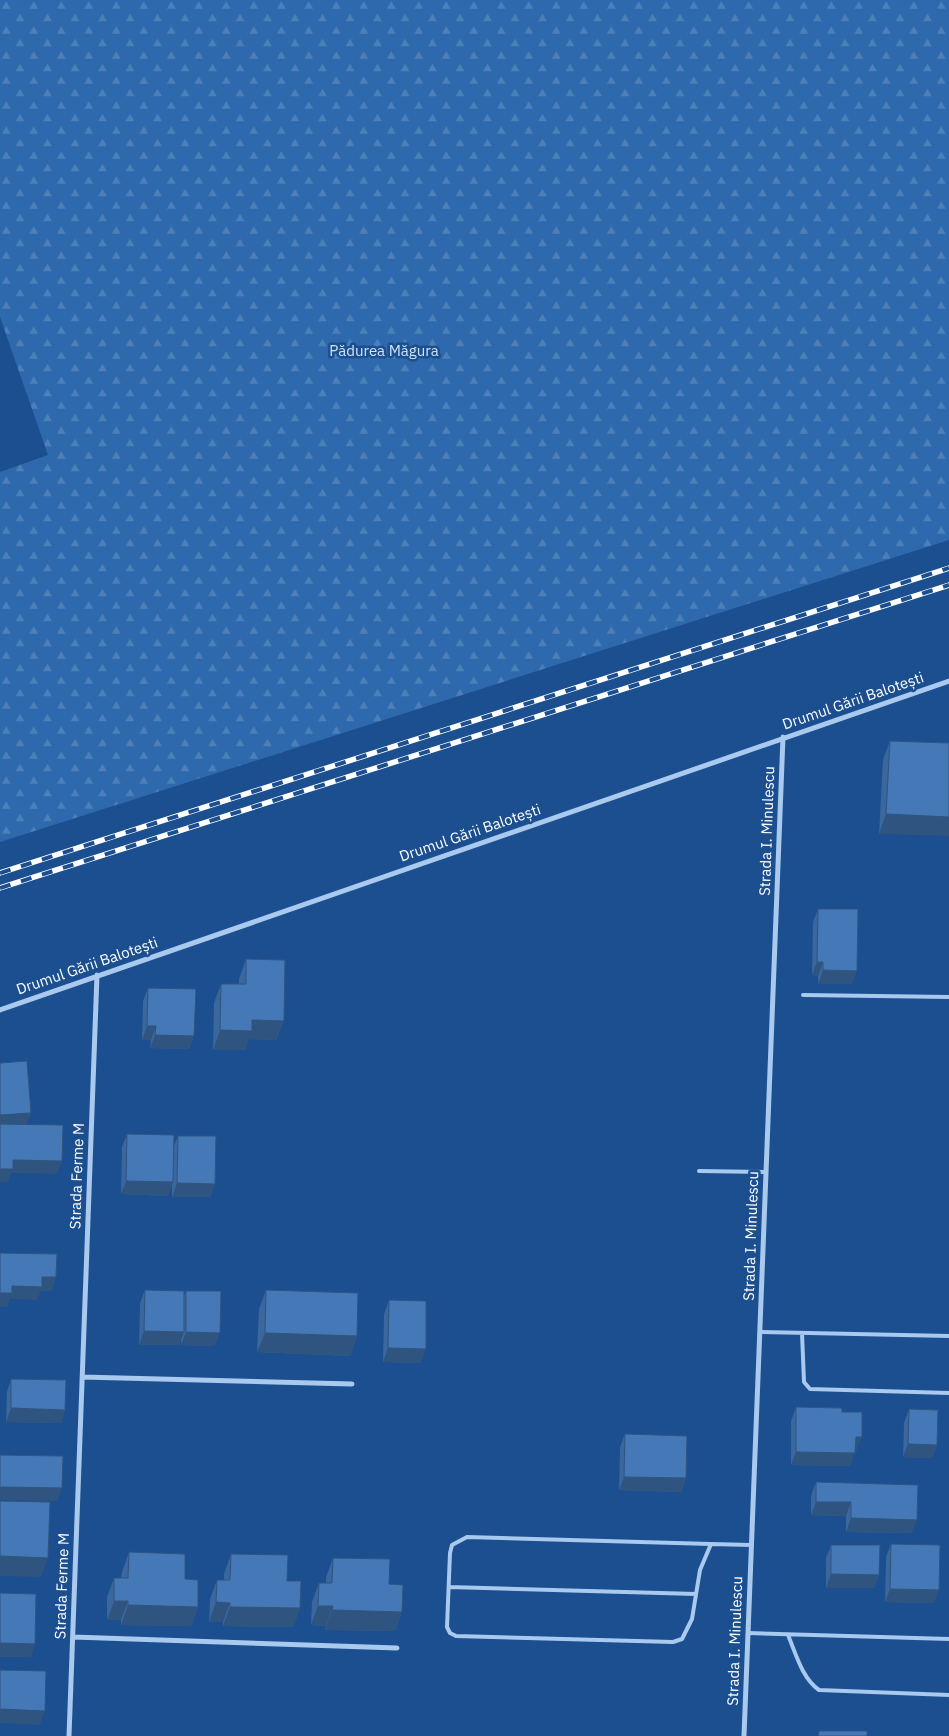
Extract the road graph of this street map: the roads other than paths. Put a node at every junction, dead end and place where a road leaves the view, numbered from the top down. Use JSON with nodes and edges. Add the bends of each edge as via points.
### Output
{"nodes":[{"id":1,"x":949,"y":682,"type":"edge"},
{"id":2,"x":783,"y":737,"type":"junction"},
{"id":3,"x":97,"y":975,"type":"junction"},
{"id":4,"x":803,"y":995,"type":"dead end"},
{"id":5,"x":949,"y":997,"type":"edge"},
{"id":6,"x":0,"y":1010,"type":"edge"},
{"id":7,"x":699,"y":1171,"type":"dead end"},
{"id":8,"x":766,"y":1172,"type":"junction"},
{"id":9,"x":760,"y":1332,"type":"junction"},
{"id":10,"x":802,"y":1333,"type":"junction"},
{"id":11,"x":949,"y":1336,"type":"edge"},
{"id":12,"x":82,"y":1377,"type":"junction"},
{"id":13,"x":352,"y":1384,"type":"dead end"},
{"id":14,"x":949,"y":1393,"type":"edge"},
{"id":15,"x":711,"y":1544,"type":"junction"},
{"id":16,"x":751,"y":1545,"type":"junction"},
{"id":17,"x":449,"y":1587,"type":"junction"},
{"id":18,"x":696,"y":1594,"type":"junction"},
{"id":19,"x":748,"y":1633,"type":"junction"},
{"id":20,"x":788,"y":1635,"type":"junction"},
{"id":21,"x":73,"y":1637,"type":"junction"},
{"id":22,"x":949,"y":1639,"type":"edge"},
{"id":23,"x":397,"y":1648,"type":"dead end"},
{"id":24,"x":949,"y":1695,"type":"edge"},
{"id":25,"x":69,"y":1736,"type":"edge"},
{"id":26,"x":744,"y":1736,"type":"edge"}],
"edges":[{"from":1,"to":2,"type":"street","name":"Drumul Gării Balotești"},
{"from":2,"to":3,"type":"street","name":"Drumul Gării Balotești"},
{"from":2,"to":8,"type":"street","name":"Strada I. Minulescu"},
{"from":3,"to":6,"type":"street","name":"Drumul Gării Balotești"},
{"from":3,"to":12,"type":"street","name":"Strada Ferme M"},
{"from":4,"to":5,"type":"lane"},
{"from":7,"to":8,"type":"lane"},
{"from":8,"to":9,"type":"street","name":"Strada I. Minulescu"},
{"from":9,"to":10,"type":"lane"},
{"from":9,"to":16,"type":"street","name":"Strada I. Minulescu"},
{"from":10,"to":11,"type":"lane"},
{"from":10,"to":14,"type":"lane","via":[[804,1382],[810,1389]]},
{"from":12,"to":13,"type":"street"},
{"from":12,"to":21,"type":"street","name":"Strada Ferme M"},
{"from":15,"to":16,"type":"lane"},
{"from":15,"to":17,"type":"lane","via":[[467,1537],[452,1545]]},
{"from":15,"to":18,"type":"lane","via":[[700,1570]]},
{"from":16,"to":19,"type":"street","name":"Strada I. Minulescu"},
{"from":17,"to":18,"type":"lane"},
{"from":17,"to":18,"type":"lane","via":[[447,1627],[456,1636],[673,1642],[682,1639],[687,1632]]},
{"from":19,"to":20,"type":"lane"},
{"from":19,"to":26,"type":"street","name":"Strada I. Minulescu"},
{"from":20,"to":22,"type":"lane"},
{"from":20,"to":24,"type":"lane","via":[[804,1673],[819,1690]]},
{"from":21,"to":23,"type":"street"},
{"from":21,"to":25,"type":"street","name":"Strada Ferme M"}]}
